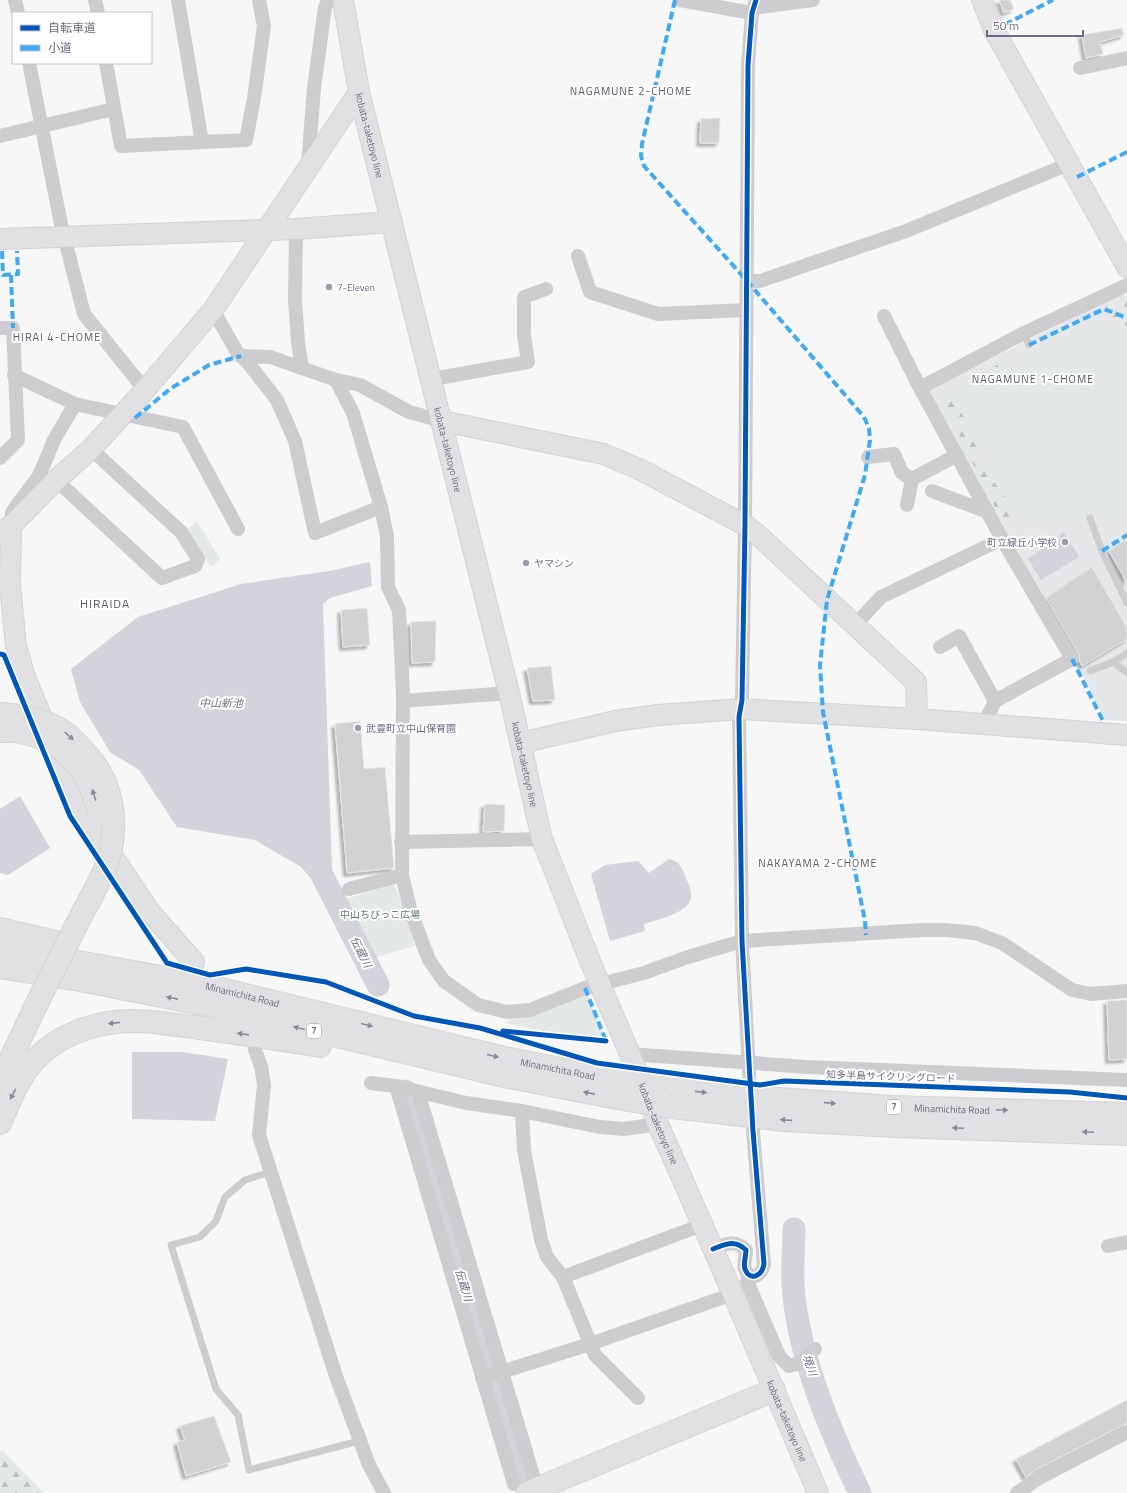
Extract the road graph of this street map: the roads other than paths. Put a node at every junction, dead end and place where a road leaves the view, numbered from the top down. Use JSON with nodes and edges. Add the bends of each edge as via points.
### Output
{"nodes":[{"id":1,"x":15,"y":0,"type":"edge"},
{"id":2,"x":95,"y":0,"type":"edge"},
{"id":3,"x":178,"y":0,"type":"edge"},
{"id":4,"x":259,"y":0,"type":"edge"},
{"id":5,"x":328,"y":0,"type":"edge"},
{"id":6,"x":343,"y":0,"type":"edge"},
{"id":7,"x":680,"y":0,"type":"edge"},
{"id":8,"x":813,"y":0,"type":"edge"},
{"id":9,"x":982,"y":0,"type":"edge"},
{"id":10,"x":754,"y":7,"type":"edge"},
{"id":11,"x":18,"y":12,"type":"edge"},
{"id":12,"x":98,"y":12,"type":"edge"},
{"id":13,"x":1127,"y":58,"type":"edge"},
{"id":14,"x":29,"y":64,"type":"edge"},
{"id":15,"x":106,"y":64,"type":"edge"},
{"id":16,"x":1080,"y":68,"type":"dead end"},
{"id":17,"x":360,"y":92,"type":"junction"},
{"id":18,"x":114,"y":109,"type":"junction"},
{"id":19,"x":42,"y":126,"type":"junction"},
{"id":20,"x":0,"y":136,"type":"edge"},
{"id":21,"x":202,"y":142,"type":"junction"},
{"id":22,"x":1069,"y":164,"type":"junction"},
{"id":23,"x":308,"y":170,"type":"junction"},
{"id":24,"x":392,"y":222,"type":"junction"},
{"id":25,"x":296,"y":229,"type":"junction"},
{"id":26,"x":266,"y":230,"type":"junction"},
{"id":27,"x":64,"y":237,"type":"junction"},
{"id":28,"x":0,"y":239,"type":"edge"},
{"id":29,"x":578,"y":256,"type":"dead end"},
{"id":30,"x":1127,"y":267,"type":"edge"},
{"id":31,"x":746,"y":281,"type":"junction"},
{"id":32,"x":1127,"y":284,"type":"edge"},
{"id":33,"x":546,"y":289,"type":"dead end"},
{"id":34,"x":213,"y":310,"type":"junction"},
{"id":35,"x":746,"y":310,"type":"junction"},
{"id":36,"x":884,"y":316,"type":"dead end"},
{"id":37,"x":0,"y":328,"type":"edge"},
{"id":38,"x":241,"y":356,"type":"junction"},
{"id":39,"x":302,"y":368,"type":"junction"},
{"id":40,"x":14,"y":375,"type":"junction"},
{"id":41,"x":432,"y":379,"type":"junction"},
{"id":42,"x":336,"y":380,"type":"junction"},
{"id":43,"x":920,"y":388,"type":"junction"},
{"id":44,"x":145,"y":390,"type":"junction"},
{"id":45,"x":75,"y":404,"type":"junction"},
{"id":46,"x":122,"y":415,"type":"junction"},
{"id":47,"x":442,"y":422,"type":"junction"},
{"id":48,"x":91,"y":449,"type":"junction"},
{"id":49,"x":957,"y":455,"type":"junction"},
{"id":50,"x":868,"y":457,"type":"dead end"},
{"id":51,"x":0,"y":458,"type":"edge"},
{"id":52,"x":912,"y":479,"type":"junction"},
{"id":53,"x":56,"y":480,"type":"junction"},
{"id":54,"x":932,"y":491,"type":"dead end"},
{"id":55,"x":907,"y":505,"type":"dead end"},
{"id":56,"x":381,"y":507,"type":"junction"},
{"id":57,"x":988,"y":512,"type":"junction"},
{"id":58,"x":1090,"y":518,"type":"dead end"},
{"id":59,"x":745,"y":525,"type":"junction"},
{"id":60,"x":238,"y":528,"type":"dead end"},
{"id":61,"x":5,"y":529,"type":"edge"},
{"id":62,"x":1002,"y":539,"type":"junction"},
{"id":63,"x":0,"y":544,"type":"edge"},
{"id":64,"x":1127,"y":603,"type":"edge"},
{"id":65,"x":855,"y":625,"type":"junction"},
{"id":66,"x":940,"y":647,"type":"dead end"},
{"id":67,"x":1127,"y":653,"type":"edge"},
{"id":68,"x":1113,"y":662,"type":"junction"},
{"id":69,"x":1090,"y":671,"type":"dead end"},
{"id":70,"x":1127,"y":673,"type":"edge"},
{"id":71,"x":509,"y":693,"type":"junction"},
{"id":72,"x":403,"y":701,"type":"junction"},
{"id":73,"x":995,"y":701,"type":"junction"},
{"id":74,"x":741,"y":709,"type":"junction"},
{"id":75,"x":917,"y":719,"type":"junction"},
{"id":76,"x":9,"y":723,"type":"edge"},
{"id":77,"x":984,"y":724,"type":"junction"},
{"id":78,"x":1127,"y":735,"type":"edge"},
{"id":79,"x":521,"y":743,"type":"junction"},
{"id":80,"x":542,"y":839,"type":"junction"},
{"id":81,"x":401,"y":842,"type":"junction"},
{"id":82,"x":402,"y":875,"type":"junction"},
{"id":83,"x":349,"y":889,"type":"dead end"},
{"id":84,"x":0,"y":929,"type":"edge"},
{"id":85,"x":742,"y":941,"type":"junction"},
{"id":86,"x":0,"y":948,"type":"edge"},
{"id":87,"x":194,"y":962,"type":"dead end"},
{"id":88,"x":0,"y":967,"type":"edge"},
{"id":89,"x":599,"y":984,"type":"junction"},
{"id":90,"x":37,"y":989,"type":"junction"},
{"id":91,"x":1127,"y":991,"type":"edge"},
{"id":92,"x":342,"y":1018,"type":"junction"},
{"id":93,"x":255,"y":1050,"type":"dead end"},
{"id":94,"x":0,"y":1053,"type":"edge"},
{"id":95,"x":630,"y":1054,"type":"junction"},
{"id":96,"x":749,"y":1067,"type":"junction"},
{"id":97,"x":475,"y":1069,"type":"junction"},
{"id":98,"x":0,"y":1080,"type":"edge"},
{"id":99,"x":1127,"y":1080,"type":"edge"},
{"id":100,"x":371,"y":1083,"type":"dead end"},
{"id":101,"x":396,"y":1087,"type":"junction"},
{"id":102,"x":418,"y":1092,"type":"junction"},
{"id":103,"x":522,"y":1112,"type":"junction"},
{"id":104,"x":1127,"y":1114,"type":"edge"},
{"id":105,"x":0,"y":1123,"type":"edge"},
{"id":106,"x":658,"y":1124,"type":"junction"},
{"id":107,"x":752,"y":1131,"type":"dead end"},
{"id":108,"x":1127,"y":1134,"type":"edge"},
{"id":109,"x":270,"y":1172,"type":"junction"},
{"id":110,"x":702,"y":1225,"type":"junction"},
{"id":111,"x":1127,"y":1242,"type":"edge"},
{"id":112,"x":1108,"y":1246,"type":"dead end"},
{"id":113,"x":713,"y":1249,"type":"junction"},
{"id":114,"x":749,"y":1276,"type":"junction"},
{"id":115,"x":563,"y":1277,"type":"junction"},
{"id":116,"x":733,"y":1294,"type":"junction"},
{"id":117,"x":590,"y":1344,"type":"junction"},
{"id":118,"x":815,"y":1349,"type":"dead end"},
{"id":119,"x":502,"y":1372,"type":"junction"},
{"id":120,"x":482,"y":1378,"type":"junction"},
{"id":121,"x":777,"y":1396,"type":"junction"},
{"id":122,"x":638,"y":1398,"type":"dead end"},
{"id":123,"x":1127,"y":1432,"type":"edge"},
{"id":124,"x":359,"y":1441,"type":"junction"},
{"id":125,"x":525,"y":1484,"type":"edge"},
{"id":126,"x":1021,"y":1492,"type":"edge"},
{"id":127,"x":384,"y":1493,"type":"edge"},
{"id":128,"x":559,"y":1493,"type":"edge"},
{"id":129,"x":818,"y":1493,"type":"edge"}],
"edges":[{"from":1,"to":11,"type":"street"},
{"from":2,"to":12,"type":"street"},
{"from":3,"to":21,"type":"street"},
{"from":4,"to":21,"type":"street","via":[[264,26],[246,140]]},
{"from":5,"to":23,"type":"street","via":[[314,88]]},
{"from":6,"to":17,"type":"street","name":"kobata-taketoyo line"},
{"from":7,"to":10,"type":"street"},
{"from":8,"to":10,"type":"street"},
{"from":9,"to":22,"type":"street","via":[[994,30]]},
{"from":10,"to":31,"type":"street","via":[[748,65]]},
{"from":13,"to":16,"type":"street"},
{"from":14,"to":19,"type":"street"},
{"from":15,"to":18,"type":"street"},
{"from":17,"to":23,"type":"street"},
{"from":17,"to":24,"type":"street","name":"kobata-taketoyo line"},
{"from":18,"to":19,"type":"street"},
{"from":18,"to":21,"type":"street","via":[[122,146]]},
{"from":19,"to":20,"type":"street"},
{"from":19,"to":27,"type":"street"},
{"from":22,"to":30,"type":"street"},
{"from":22,"to":31,"type":"street","via":[[906,231],[760,281]]},
{"from":23,"to":26,"type":"street"},
{"from":24,"to":25,"type":"street"},
{"from":24,"to":41,"type":"street","name":"kobata-taketoyo line"},
{"from":25,"to":26,"type":"street"},
{"from":25,"to":39,"type":"street","via":[[295,300]]},
{"from":26,"to":27,"type":"street"},
{"from":26,"to":34,"type":"street"},
{"from":27,"to":28,"type":"street"},
{"from":27,"to":44,"type":"street","via":[[84,314]]},
{"from":29,"to":35,"type":"street","via":[[590,292],[658,314]]},
{"from":31,"to":35,"type":"street"},
{"from":32,"to":43,"type":"street","via":[[1026,339]]},
{"from":33,"to":41,"type":"street","via":[[524,297],[524,335],[528,362]]},
{"from":34,"to":38,"type":"street"},
{"from":34,"to":44,"type":"street"},
{"from":35,"to":59,"type":"street"},
{"from":36,"to":43,"type":"street"},
{"from":37,"to":40,"type":"street","via":[[13,328]]},
{"from":38,"to":39,"type":"street","via":[[270,357]]},
{"from":38,"to":56,"type":"street","via":[[277,400],[295,441],[315,533]]},
{"from":39,"to":42,"type":"street"},
{"from":40,"to":45,"type":"street"},
{"from":40,"to":51,"type":"street","via":[[18,440]]},
{"from":41,"to":47,"type":"street","name":"kobata-taketoyo line"},
{"from":42,"to":47,"type":"street","via":[[360,385],[409,412]]},
{"from":42,"to":56,"type":"street","via":[[353,413]]},
{"from":43,"to":49,"type":"street"},
{"from":44,"to":46,"type":"street"},
{"from":45,"to":46,"type":"street"},
{"from":45,"to":61,"type":"street","via":[[54,440],[39,476],[15,508]]},
{"from":46,"to":48,"type":"street"},
{"from":46,"to":60,"type":"street","via":[[183,427]]},
{"from":47,"to":59,"type":"street","via":[[604,454],[641,470]]},
{"from":47,"to":71,"type":"street","name":"kobata-taketoyo line"},
{"from":48,"to":53,"type":"street"},
{"from":48,"to":53,"type":"street","via":[[181,532],[198,559],[195,566],[162,578]]},
{"from":49,"to":52,"type":"street"},
{"from":49,"to":57,"type":"street"},
{"from":50,"to":52,"type":"street","via":[[894,454],[902,473]]},
{"from":52,"to":55,"type":"street"},
{"from":53,"to":61,"type":"street"},
{"from":54,"to":57,"type":"street"},
{"from":56,"to":72,"type":"street","via":[[387,536],[388,587],[399,610]]},
{"from":57,"to":62,"type":"street"},
{"from":58,"to":64,"type":"lane"},
{"from":59,"to":65,"type":"street"},
{"from":59,"to":74,"type":"street"},
{"from":61,"to":63,"type":"street"},
{"from":61,"to":87,"type":"street","via":[[16,646],[25,677],[62,767],[86,816],[150,912]]},
{"from":62,"to":65,"type":"street","via":[[881,597]]},
{"from":62,"to":73,"type":"street","via":[[1072,659]]},
{"from":65,"to":75,"type":"street","via":[[916,682]]},
{"from":66,"to":73,"type":"street","via":[[959,636]]},
{"from":67,"to":68,"type":"lane"},
{"from":68,"to":69,"type":"lane"},
{"from":68,"to":70,"type":"lane"},
{"from":71,"to":72,"type":"street"},
{"from":71,"to":79,"type":"street","name":"kobata-taketoyo line"},
{"from":72,"to":81,"type":"street"},
{"from":73,"to":77,"type":"street"},
{"from":74,"to":75,"type":"street"},
{"from":74,"to":79,"type":"street","via":[[615,721]]},
{"from":74,"to":85,"type":"street","via":[[739,717]]},
{"from":75,"to":77,"type":"street"},
{"from":76,"to":90,"type":"highway","bridge":true,"via":[[54,744],[67,755],[80,769],[93,790],[99,816],[98,837],[92,863]]},
{"from":77,"to":78,"type":"street"},
{"from":79,"to":80,"type":"street","name":"kobata-taketoyo line"},
{"from":80,"to":81,"type":"street"},
{"from":80,"to":89,"type":"street","name":"kobata-taketoyo line"},
{"from":81,"to":82,"type":"street"},
{"from":82,"to":83,"type":"street"},
{"from":82,"to":89,"type":"street","via":[[411,912],[429,960],[444,981],[478,1005],[506,1012],[530,1010]]},
{"from":84,"to":92,"type":"highway","via":[[291,997]]},
{"from":85,"to":89,"type":"street","via":[[644,973]]},
{"from":85,"to":91,"type":"street","via":[[922,930],[968,932],[1002,943],[1072,990],[1091,994]]},
{"from":85,"to":96,"type":"street"},
{"from":86,"to":92,"type":"highway","name":"Minamichita Road","number":"7","via":[[200,984]]},
{"from":97,"to":88,"type":"highway","name":"Minamichita Road","number":"7","one_way":true,"via":[[206,1005]]},
{"from":89,"to":95,"type":"street","name":"kobata-taketoyo line"},
{"from":90,"to":94,"type":"highway"},
{"from":90,"to":98,"type":"highway"},
{"from":92,"to":104,"type":"highway","name":"Minamichita Road","number":"7","one_way":true,"bridge":true,"via":[[504,1058],[662,1087],[738,1096],[893,1107]]},
{"from":93,"to":109,"type":"street","via":[[264,1085],[259,1135]]},
{"from":95,"to":96,"type":"street"},
{"from":95,"to":106,"type":"street","name":"kobata-taketoyo line"},
{"from":96,"to":99,"type":"street"},
{"from":97,"to":105,"type":"highway","one_way":true,"via":[[227,1032],[147,1022],[111,1022],[60,1039],[43,1052],[26,1072]]},
{"from":108,"to":97,"type":"highway","name":"Minamichita Road","number":"7","one_way":true,"bridge":true,"via":[[783,1120],[628,1100]]},
{"from":100,"to":101,"type":"street"},
{"from":101,"to":102,"type":"street"},
{"from":101,"to":120,"type":"street"},
{"from":102,"to":103,"type":"street"},
{"from":102,"to":119,"type":"street"},
{"from":103,"to":106,"type":"street","via":[[600,1127],[624,1129]]},
{"from":103,"to":115,"type":"street","via":[[524,1150],[541,1240],[547,1257]]},
{"from":106,"to":110,"type":"street","name":"kobata-taketoyo line"},
{"from":107,"to":114,"type":"street","via":[[764,1264],[761,1273]]},
{"from":109,"to":124,"type":"street"},
{"from":109,"to":124,"type":"lane","via":[[244,1180],[225,1197],[216,1221],[200,1237],[171,1245],[216,1389],[238,1416],[249,1470]]},
{"from":110,"to":113,"type":"street","name":"kobata-taketoyo line"},
{"from":110,"to":115,"type":"street"},
{"from":111,"to":112,"type":"street"},
{"from":113,"to":114,"type":"street","via":[[729,1243],[743,1246],[746,1250],[744,1266]]},
{"from":113,"to":116,"type":"street","name":"kobata-taketoyo line"},
{"from":114,"to":118,"type":"street","via":[[747,1281],[779,1356],[789,1366],[800,1362]]},
{"from":115,"to":117,"type":"street"},
{"from":116,"to":117,"type":"street"},
{"from":116,"to":121,"type":"street","name":"kobata-taketoyo line"},
{"from":117,"to":119,"type":"street"},
{"from":117,"to":122,"type":"street","via":[[595,1355]]},
{"from":119,"to":120,"type":"street"},
{"from":119,"to":125,"type":"street"},
{"from":120,"to":125,"type":"street"},
{"from":121,"to":125,"type":"highway"},
{"from":121,"to":128,"type":"highway"},
{"from":121,"to":129,"type":"street","name":"kobata-taketoyo line"},
{"from":123,"to":126,"type":"street","via":[[1039,1478]]},
{"from":124,"to":127,"type":"street"}]}
